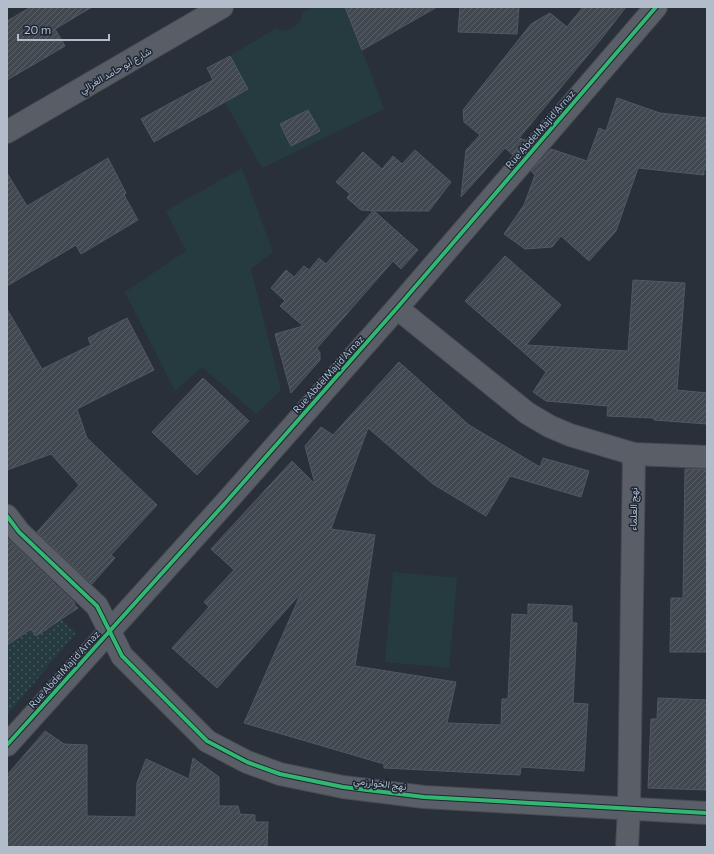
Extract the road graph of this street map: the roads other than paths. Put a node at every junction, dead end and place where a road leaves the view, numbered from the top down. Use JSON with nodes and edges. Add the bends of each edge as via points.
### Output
{"nodes":[{"id":1,"x":222,"y":7,"type":"edge"},
{"id":2,"x":656,"y":7,"type":"edge"},
{"id":3,"x":7,"y":132,"type":"edge"},
{"id":4,"x":397,"y":308,"type":"junction"},
{"id":5,"x":634,"y":454,"type":"junction"},
{"id":6,"x":707,"y":456,"type":"edge"},
{"id":7,"x":7,"y":516,"type":"edge"},
{"id":8,"x":109,"y":631,"type":"junction"},
{"id":9,"x":7,"y":745,"type":"edge"},
{"id":10,"x":629,"y":809,"type":"junction"},
{"id":11,"x":707,"y":813,"type":"edge"},
{"id":12,"x":627,"y":847,"type":"edge"}],
"edges":[{"from":1,"to":3,"type":"main road","name":"شارع أبو حامد الغزالي"},
{"from":2,"to":4,"type":"street","name":"Rue AbdelMajid Arnaz"},
{"from":4,"to":5,"type":"street","via":[[527,413],[570,435]]},
{"from":4,"to":8,"type":"street","name":"Rue AbdelMajid Arnaz"},
{"from":5,"to":6,"type":"street"},
{"from":5,"to":10,"type":"street","name":"نهج العلماء"},
{"from":7,"to":8,"type":"street","name":"نهج الخوارزمي","via":[[19,532],[97,606]]},
{"from":8,"to":9,"type":"street","name":"Rue AbdelMajid Arnaz"},
{"from":8,"to":10,"type":"street","name":"نهج الخوارزمي","via":[[122,656],[208,741],[247,762],[280,774],[343,787],[424,797]]},
{"from":10,"to":11,"type":"street","name":"نهج الخوارزمي"},
{"from":10,"to":12,"type":"street","name":"نهج العلماء"}]}
